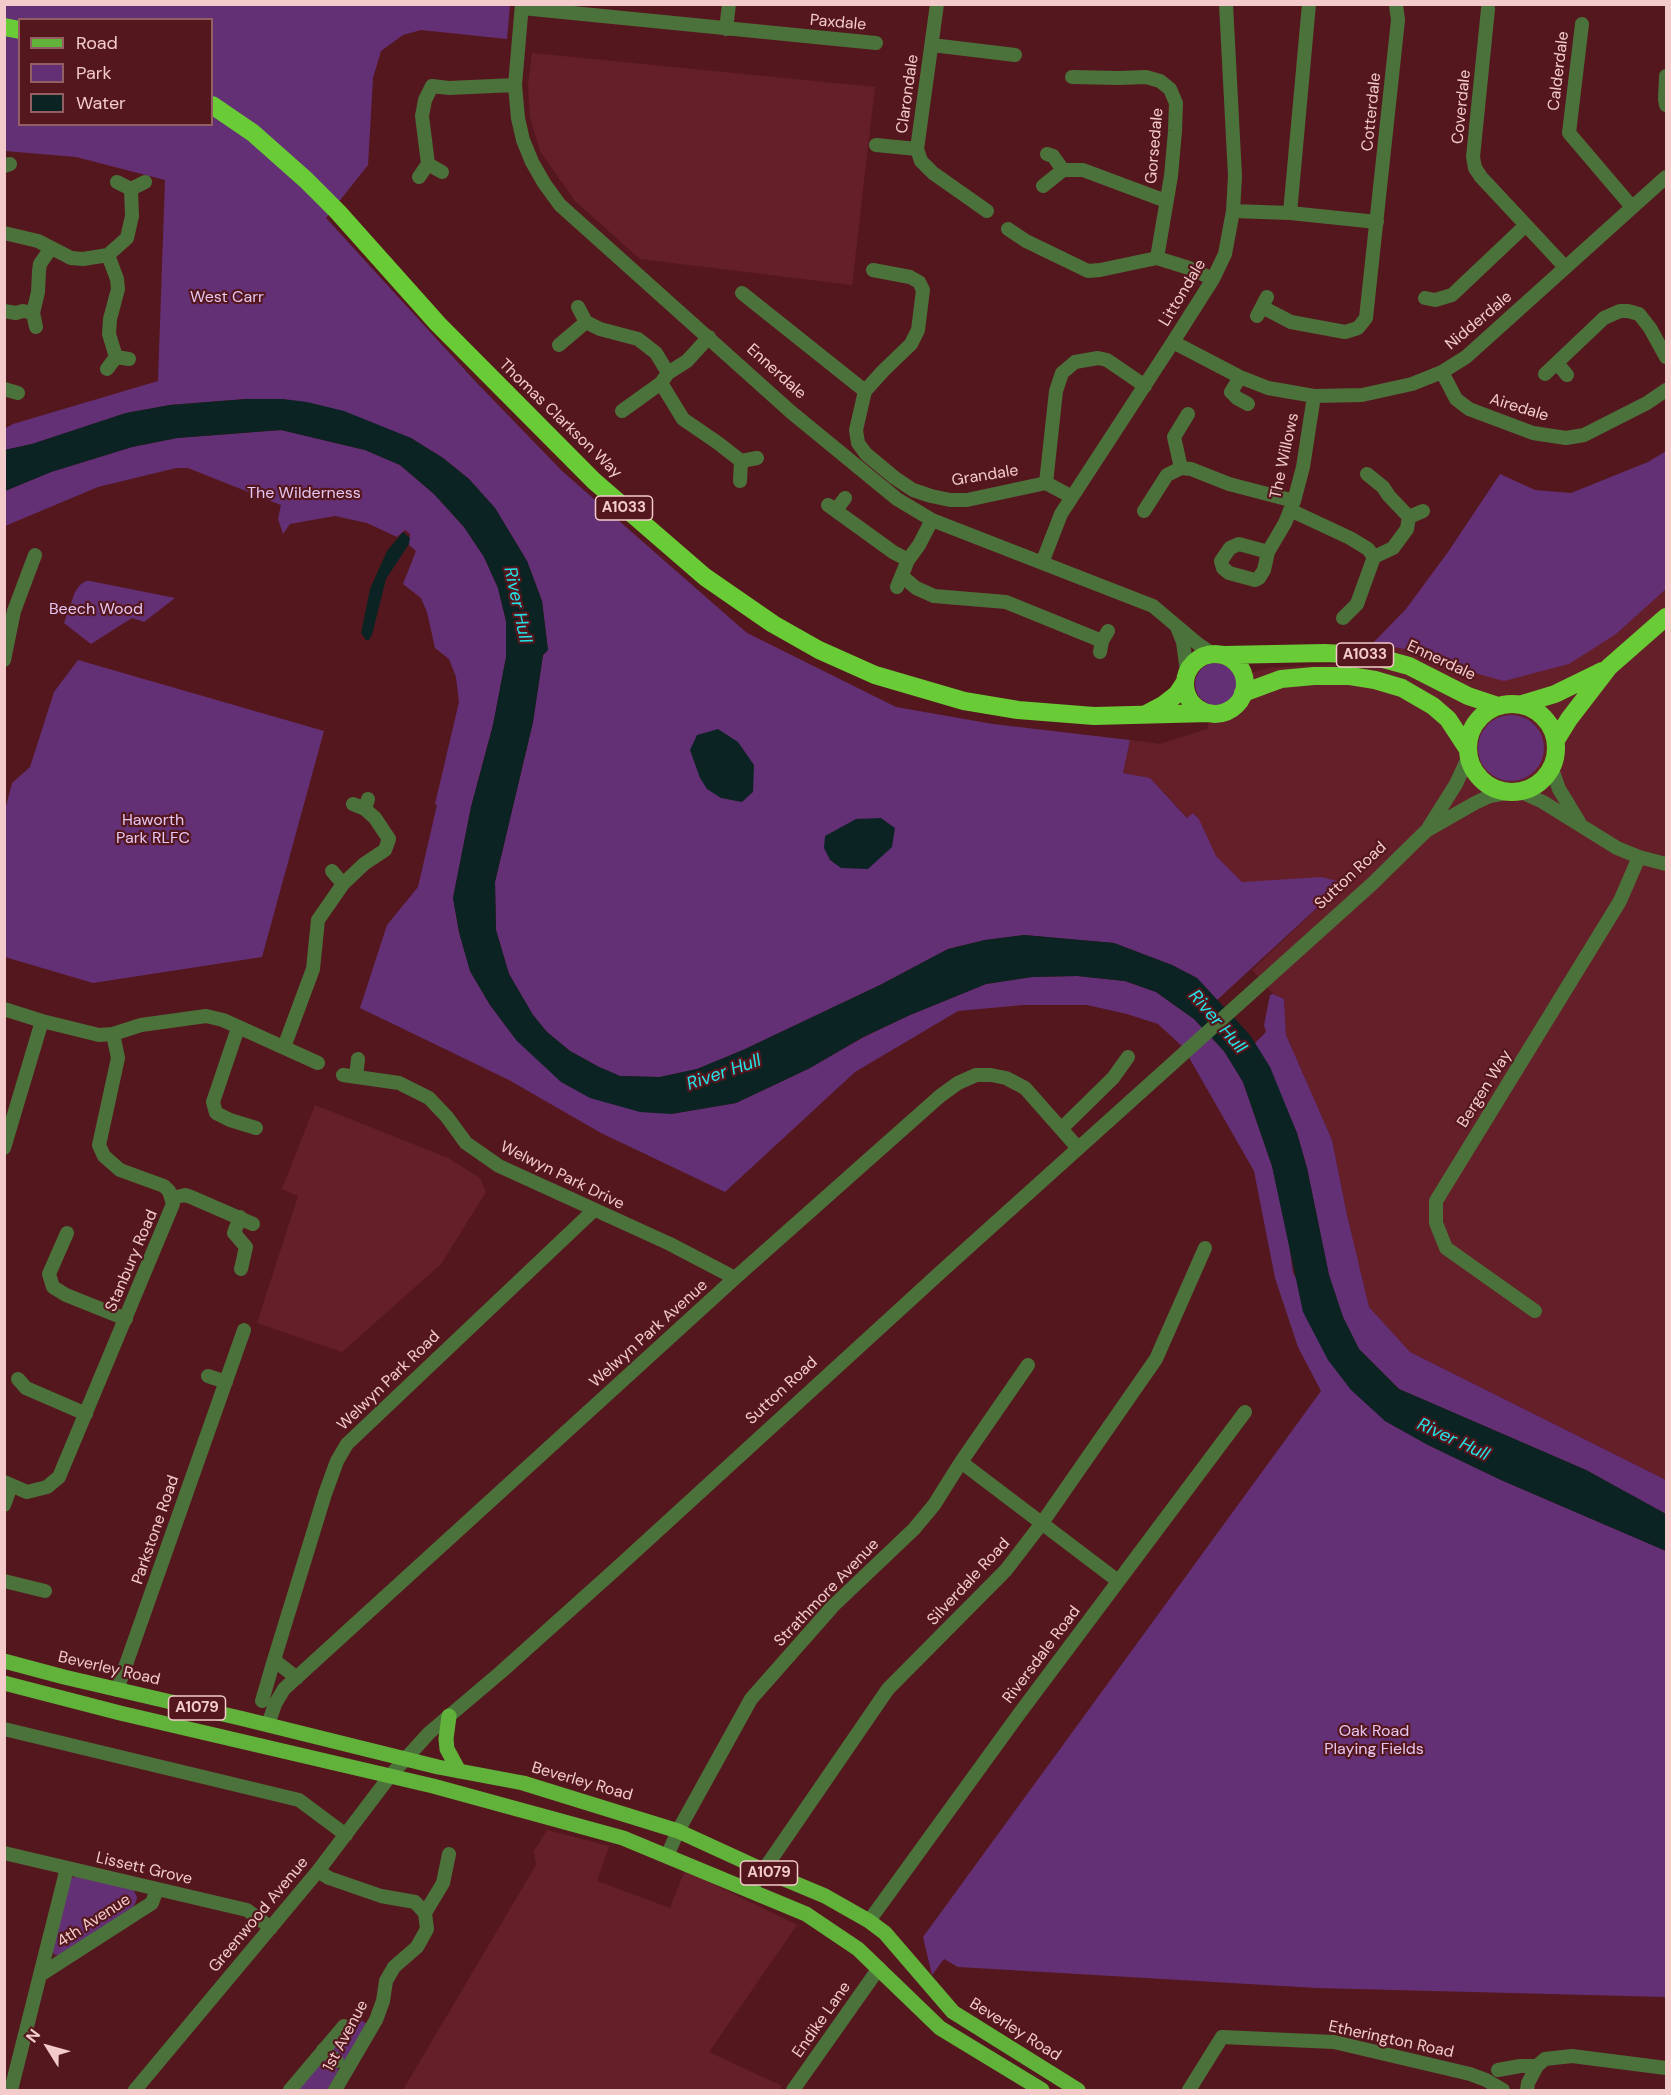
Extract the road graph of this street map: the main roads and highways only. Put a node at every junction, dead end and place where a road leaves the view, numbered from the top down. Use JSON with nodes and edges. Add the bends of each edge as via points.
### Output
{"nodes":[{"id":1,"x":213,"y":106,"type":"edge"},
{"id":2,"x":1666,"y":616,"type":"edge"},
{"id":3,"x":1218,"y":654,"type":"junction"},
{"id":4,"x":1609,"y":667,"type":"junction"},
{"id":5,"x":1186,"y":677,"type":"junction"},
{"id":6,"x":1243,"y":693,"type":"junction"},
{"id":7,"x":1522,"y":704,"type":"junction"},
{"id":8,"x":1498,"y":706,"type":"junction"},
{"id":9,"x":1209,"y":713,"type":"junction"},
{"id":10,"x":1144,"y":714,"type":"junction"},
{"id":11,"x":1556,"y":740,"type":"junction"},
{"id":12,"x":1468,"y":753,"type":"junction"},
{"id":13,"x":4,"y":1661,"type":"edge"},
{"id":14,"x":4,"y":1683,"type":"edge"},
{"id":15,"x":449,"y":1716,"type":"road end"},
{"id":16,"x":459,"y":1771,"type":"junction"},
{"id":17,"x":563,"y":1795,"type":"junction"},
{"id":18,"x":558,"y":1820,"type":"junction"},
{"id":19,"x":842,"y":1905,"type":"junction"},
{"id":20,"x":833,"y":1932,"type":"junction"},
{"id":21,"x":1022,"y":2057,"type":"junction"},
{"id":22,"x":1012,"y":2073,"type":"junction"},
{"id":23,"x":1042,"y":2091,"type":"edge"},
{"id":24,"x":1078,"y":2091,"type":"edge"}],
"edges":[{"from":1,"to":10,"type":"highway","name":"Thomas Clarkson Way","number":"A1033","via":[[253,133],[306,180],[438,324],[594,481],[677,554],[748,608],[843,661],[933,693],[1018,710],[1094,716]]},
{"from":2,"to":4,"type":"highway"},
{"from":3,"to":5,"type":"highway","via":[[1198,659]]},
{"from":3,"to":6,"type":"highway","via":[[1239,665]]},
{"from":3,"to":8,"type":"highway","name":"Ennerdale","number":"A1033","via":[[1369,655],[1409,666],[1468,696]]},
{"from":4,"to":7,"type":"highway","via":[[1555,694]]},
{"from":4,"to":11,"type":"highway"},
{"from":5,"to":9,"type":"highway","via":[[1189,699]]},
{"from":5,"to":10,"type":"highway","number":"A1033","via":[[1177,694]]},
{"from":6,"to":9,"type":"highway","via":[[1231,709]]},
{"from":6,"to":12,"type":"highway","number":"A1033","via":[[1281,679],[1350,676],[1375,680],[1402,688],[1433,706],[1448,718]]},
{"from":7,"to":8,"type":"highway"},
{"from":7,"to":11,"type":"highway","via":[[1544,717]]},
{"from":8,"to":12,"type":"highway","via":[[1476,722]]},
{"from":9,"to":10,"type":"highway","number":"A1033"},
{"from":11,"to":12,"type":"highway","via":[[1552,768],[1539,783],[1514,792],[1493,789],[1482,781],[1473,771]]},
{"from":13,"to":16,"type":"main road","name":"Beverley Road","number":"A1079"},
{"from":14,"to":18,"type":"main road","number":"A1079"},
{"from":15,"to":16,"type":"main road","via":[[447,1749]]},
{"from":16,"to":17,"type":"main road","name":"Beverley Road","number":"A1079"},
{"from":17,"to":18,"type":"main road"},
{"from":17,"to":19,"type":"main road","name":"Beverley Road","number":"A1079","via":[[678,1831]]},
{"from":18,"to":20,"type":"main road","number":"A1079","via":[[623,1838],[806,1914]]},
{"from":19,"to":20,"type":"main road"},
{"from":19,"to":21,"type":"main road","name":"Beverley Road","number":"A1079","via":[[885,1933],[953,2012]]},
{"from":20,"to":22,"type":"main road","number":"A1079","via":[[858,1949],[940,2028]]},
{"from":21,"to":22,"type":"main road"},
{"from":21,"to":24,"type":"main road","name":"Beverley Road","number":"A1079"},
{"from":22,"to":23,"type":"main road","number":"A1079"}]}
